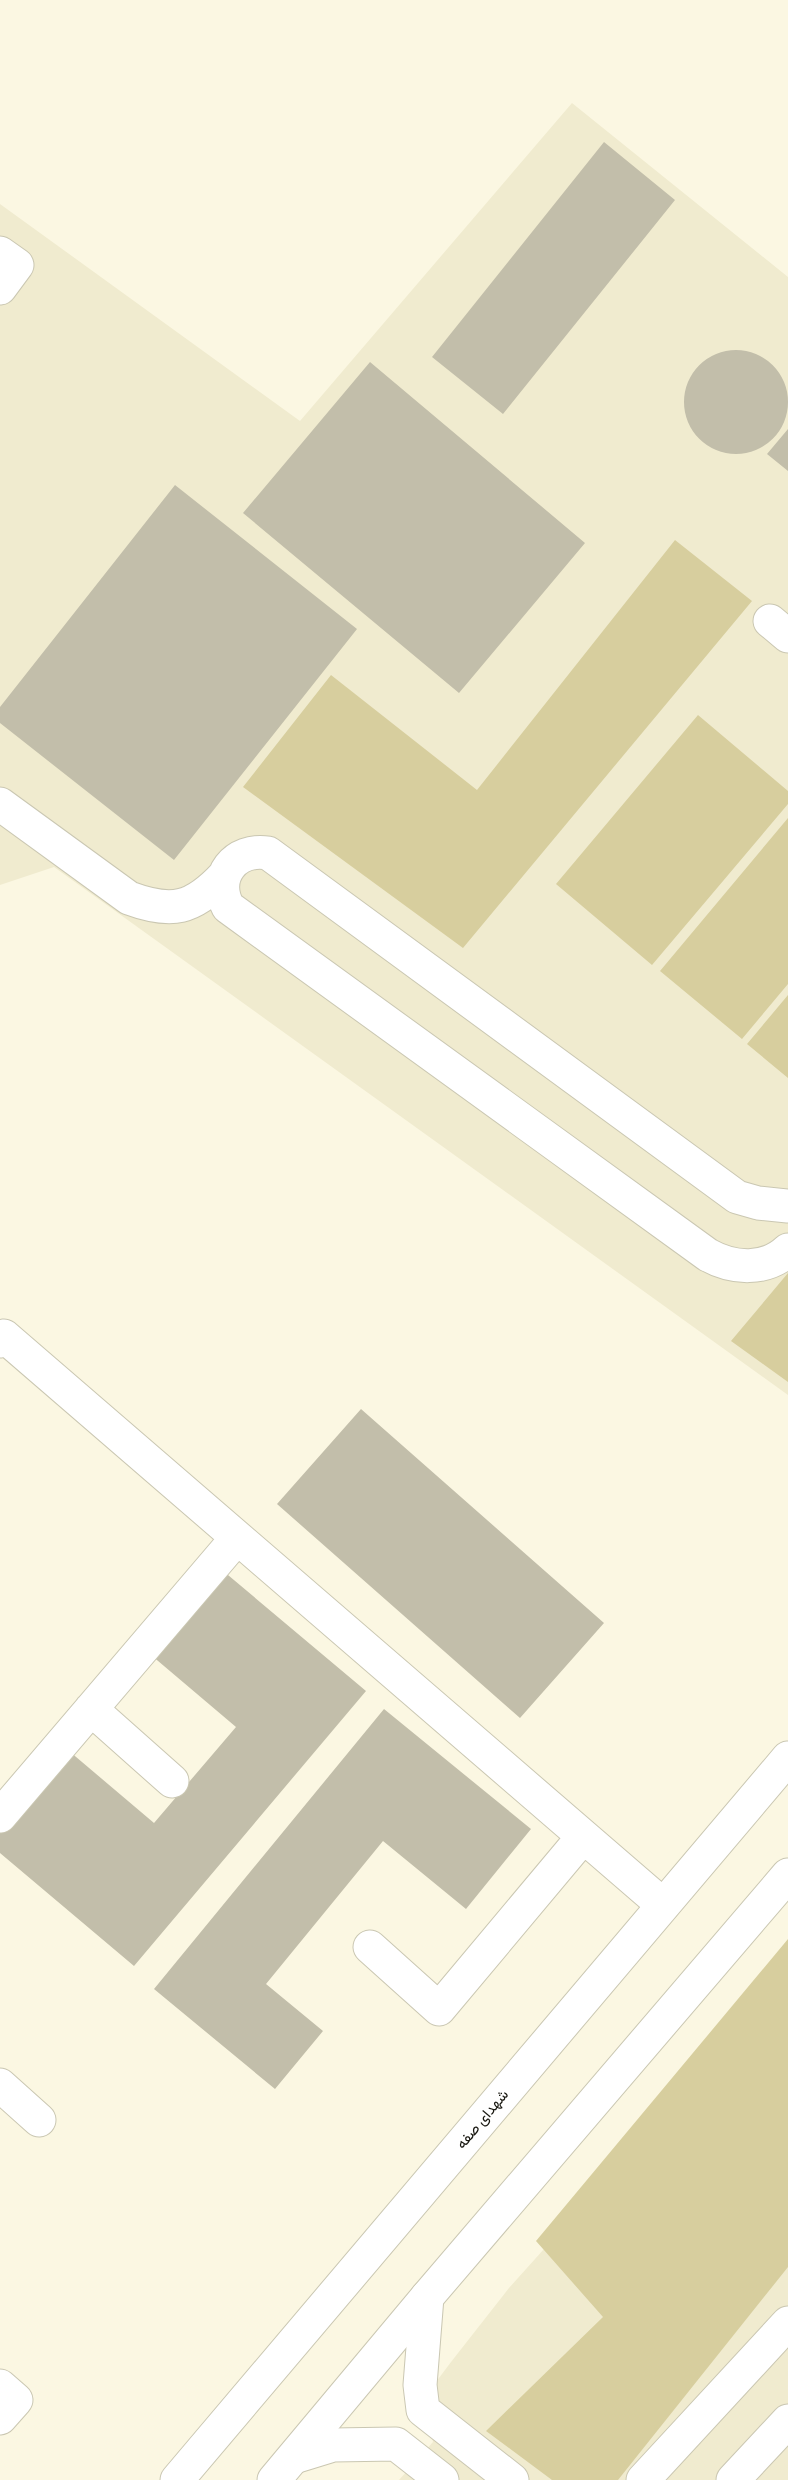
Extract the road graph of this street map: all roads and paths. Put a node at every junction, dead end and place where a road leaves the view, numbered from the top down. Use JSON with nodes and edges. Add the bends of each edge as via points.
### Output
{"nodes":[{"id":1,"x":0,"y":253,"type":"edge"},
{"id":2,"x":0,"y":288,"type":"edge"},
{"id":3,"x":0,"y":804,"type":"edge"},
{"id":4,"x":224,"y":876,"type":"junction"},
{"id":5,"x":788,"y":1206,"type":"edge"},
{"id":6,"x":788,"y":1250,"type":"edge"},
{"id":7,"x":0,"y":1341,"type":"edge"},
{"id":8,"x":237,"y":1538,"type":"junction"},
{"id":9,"x":91,"y":1709,"type":"junction"},
{"id":10,"x":788,"y":1758,"type":"edge"},
{"id":11,"x":172,"y":1781,"type":"dead end"},
{"id":12,"x":0,"y":1816,"type":"edge"},
{"id":13,"x":583,"y":1837,"type":"junction"},
{"id":14,"x":788,"y":1876,"type":"edge"},
{"id":15,"x":663,"y":1905,"type":"junction"},
{"id":16,"x":370,"y":1947,"type":"dead end"},
{"id":17,"x":0,"y":2085,"type":"edge"},
{"id":18,"x":39,"y":2120,"type":"dead end"},
{"id":19,"x":426,"y":2297,"type":"junction"},
{"id":20,"x":788,"y":2323,"type":"edge"},
{"id":21,"x":0,"y":2386,"type":"edge"},
{"id":22,"x":423,"y":2410,"type":"junction"},
{"id":23,"x":0,"y":2418,"type":"edge"},
{"id":24,"x":788,"y":2421,"type":"edge"},
{"id":25,"x":396,"y":2444,"type":"junction"},
{"id":26,"x":284,"y":2469,"type":"edge"},
{"id":27,"x":177,"y":2480,"type":"edge"},
{"id":28,"x":442,"y":2480,"type":"edge"},
{"id":29,"x":512,"y":2480,"type":"edge"},
{"id":30,"x":643,"y":2480,"type":"edge"},
{"id":31,"x":733,"y":2480,"type":"edge"}],
"edges":[{"from":1,"to":2,"type":"main road","via":[[17,265]]},
{"from":3,"to":4,"type":"main road","via":[[129,898],[148,905],[178,908],[192,902]]},
{"from":4,"to":5,"type":"main road","via":[[237,858],[257,851],[268,853],[737,1197]]},
{"from":4,"to":6,"type":"main road","via":[[223,897],[228,907],[708,1255],[736,1266],[755,1265],[772,1262]]},
{"from":7,"to":8,"type":"main road","via":[[4,1336]]},
{"from":8,"to":9,"type":"main road"},
{"from":8,"to":13,"type":"main road"},
{"from":9,"to":11,"type":"main road"},
{"from":9,"to":12,"type":"main road"},
{"from":10,"to":15,"type":"main road","name":"شهدای صفه"},
{"from":13,"to":15,"type":"main road"},
{"from":13,"to":16,"type":"main road","via":[[439,2009]]},
{"from":14,"to":19,"type":"main road"},
{"from":15,"to":27,"type":"main road","name":"شهدای صفه"},
{"from":17,"to":18,"type":"main road"},
{"from":19,"to":22,"type":"main road","via":[[420,2385]]},
{"from":19,"to":26,"type":"main road"},
{"from":20,"to":30,"type":"main road"},
{"from":21,"to":23,"type":"main road","via":[[16,2400]]},
{"from":22,"to":25,"type":"main road"},
{"from":22,"to":29,"type":"main road"},
{"from":24,"to":31,"type":"main road"},
{"from":25,"to":26,"type":"main road","via":[[333,2445]]},
{"from":25,"to":28,"type":"main road"}]}
